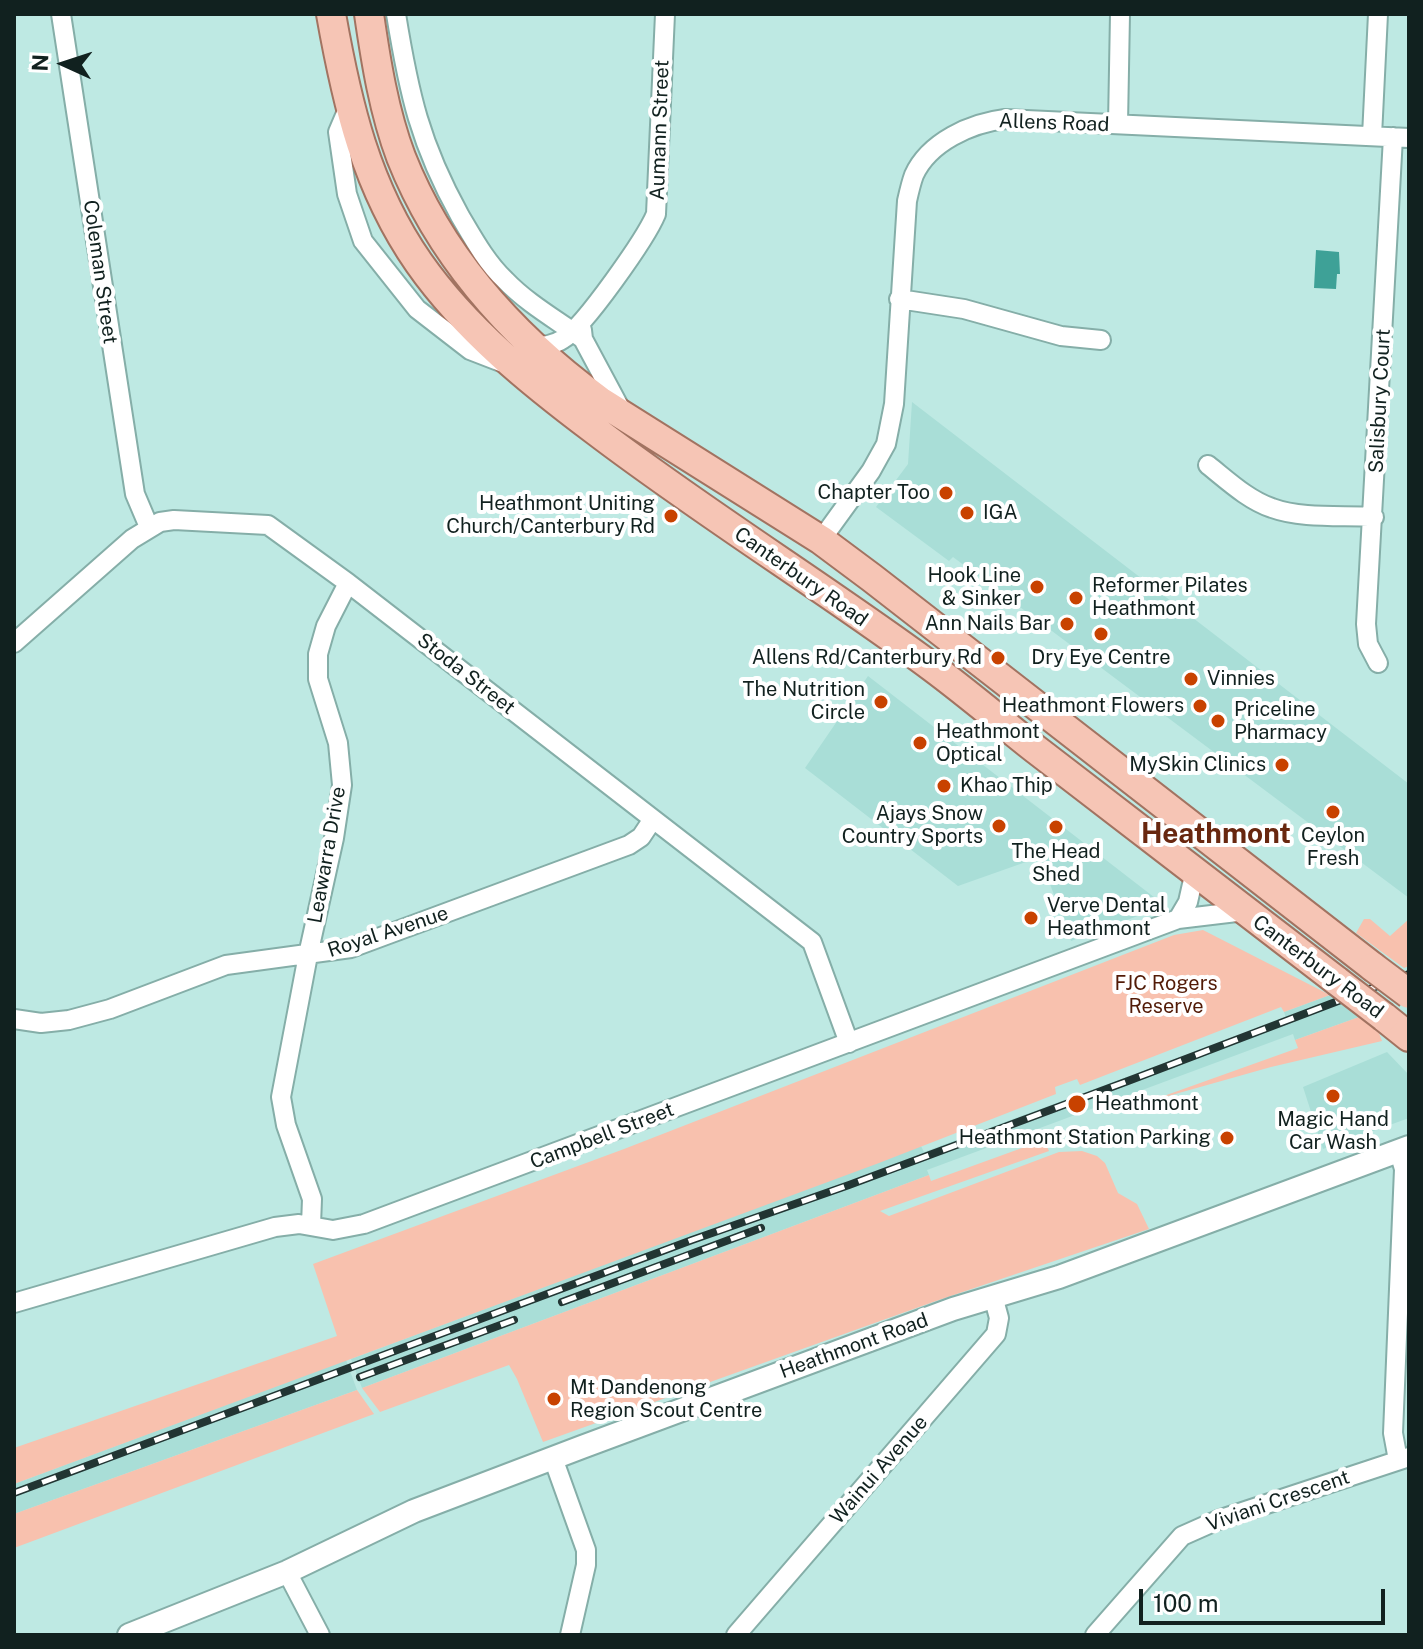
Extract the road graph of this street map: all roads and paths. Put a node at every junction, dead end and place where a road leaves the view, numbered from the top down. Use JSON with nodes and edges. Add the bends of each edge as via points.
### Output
{"nodes":[{"id":1,"x":61,"y":14,"type":"edge"},
{"id":2,"x":331,"y":14,"type":"edge"},
{"id":3,"x":369,"y":14,"type":"edge"},
{"id":4,"x":396,"y":14,"type":"edge"},
{"id":5,"x":665,"y":14,"type":"edge"},
{"id":6,"x":1120,"y":14,"type":"edge"},
{"id":7,"x":1378,"y":14,"type":"edge"},
{"id":8,"x":1118,"y":124,"type":"junction"},
{"id":9,"x":1372,"y":136,"type":"junction"},
{"id":10,"x":1401,"y":138,"type":"edge"},
{"id":11,"x":899,"y":299,"type":"junction"},
{"id":12,"x":579,"y":330,"type":"junction"},
{"id":13,"x":1101,"y":340,"type":"dead end"},
{"id":14,"x":524,"y":357,"type":"junction"},
{"id":15,"x":626,"y":419,"type":"junction"},
{"id":16,"x":1208,"y":465,"type":"dead end"},
{"id":17,"x":1374,"y":517,"type":"junction"},
{"id":18,"x":149,"y":527,"type":"junction"},
{"id":19,"x":821,"y":540,"type":"junction"},
{"id":20,"x":798,"y":575,"type":"junction"},
{"id":21,"x":348,"y":583,"type":"junction"},
{"id":22,"x":14,"y":643,"type":"edge"},
{"id":23,"x":1378,"y":663,"type":"dead end"},
{"id":24,"x":1058,"y":724,"type":"junction"},
{"id":25,"x":1037,"y":750,"type":"junction"},
{"id":26,"x":653,"y":819,"type":"junction"},
{"id":27,"x":1195,"y":871,"type":"junction"},
{"id":28,"x":1245,"y":911,"type":"junction"},
{"id":29,"x":1178,"y":919,"type":"junction"},
{"id":30,"x":1315,"y":922,"type":"junction"},
{"id":31,"x":308,"y":955,"type":"junction"},
{"id":32,"x":1309,"y":960,"type":"junction"},
{"id":33,"x":1409,"y":994,"type":"edge"},
{"id":34,"x":14,"y":1019,"type":"edge"},
{"id":35,"x":1409,"y":1037,"type":"edge"},
{"id":36,"x":849,"y":1043,"type":"junction"},
{"id":37,"x":1404,"y":1149,"type":"edge"},
{"id":38,"x":311,"y":1225,"type":"junction"},
{"id":39,"x":993,"y":1296,"type":"junction"},
{"id":40,"x":14,"y":1303,"type":"edge"},
{"id":41,"x":553,"y":1458,"type":"junction"},
{"id":42,"x":1403,"y":1459,"type":"edge"},
{"id":43,"x":287,"y":1572,"type":"junction"},
{"id":44,"x":129,"y":1635,"type":"edge"},
{"id":45,"x":320,"y":1635,"type":"edge"},
{"id":46,"x":570,"y":1635,"type":"edge"},
{"id":47,"x":736,"y":1635,"type":"edge"},
{"id":48,"x":1095,"y":1635,"type":"edge"}],
"edges":[{"from":1,"to":18,"type":"street","name":"Coleman Street","via":[[135,494]]},
{"from":2,"to":14,"type":"main road","name":"Canterbury Road","via":[[361,148],[399,230],[462,315]]},
{"from":3,"to":14,"type":"main road","name":"Canterbury Road","via":[[391,126],[412,184]]},
{"from":4,"to":12,"type":"street","via":[[412,102],[442,184],[490,264],[529,302]]},
{"from":5,"to":12,"type":"street","name":"Aumann Street","via":[[656,214],[648,234]]},
{"from":6,"to":8,"type":"street"},
{"from":7,"to":9,"type":"street"},
{"from":8,"to":9,"type":"street","name":"Allens Road"},
{"from":8,"to":11,"type":"street","name":"Allens Road","via":[[990,120],[961,130],[938,147],[915,173],[907,201]]},
{"from":9,"to":10,"type":"street","name":"Allens Road"},
{"from":10,"to":17,"type":"street","name":"Salisbury Court"},
{"from":11,"to":13,"type":"street","via":[[964,309],[1061,336]]},
{"from":11,"to":19,"type":"street","name":"Allens Road","via":[[894,404],[886,444]]},
{"from":12,"to":14,"type":"street"},
{"from":12,"to":15,"type":"street"},
{"from":14,"to":15,"type":"main road","name":"Canterbury Road","via":[[569,378]]},
{"from":14,"to":20,"type":"main road","name":"Canterbury Road","via":[[625,454]]},
{"from":15,"to":19,"type":"main road","name":"Canterbury Road"},
{"from":16,"to":17,"type":"street","via":[[1272,508]]},
{"from":17,"to":23,"type":"street","name":"Salisbury Court","via":[[1366,624]]},
{"from":18,"to":21,"type":"street","name":"Stoda Street","via":[[174,520],[268,525]]},
{"from":18,"to":22,"type":"street","name":"Stoda Street"},
{"from":19,"to":20,"type":"main road"},
{"from":19,"to":24,"type":"main road","name":"Canterbury Road"},
{"from":20,"to":25,"type":"main road","name":"Canterbury Road","via":[[931,667]]},
{"from":21,"to":26,"type":"street","name":"Stoda Street"},
{"from":21,"to":31,"type":"street","name":"Leawarra Drive","via":[[318,654],[318,679],[338,743],[342,785]]},
{"from":24,"to":25,"type":"main road"},
{"from":24,"to":30,"type":"main road","name":"Canterbury Road"},
{"from":25,"to":27,"type":"main road","name":"Canterbury Road"},
{"from":26,"to":31,"type":"street","name":"Royal Avenue","via":[[629,845],[351,948]]},
{"from":26,"to":36,"type":"street","name":"Stoda Street","via":[[812,942]]},
{"from":27,"to":28,"type":"main road","name":"Canterbury Road"},
{"from":27,"to":29,"type":"street"},
{"from":28,"to":29,"type":"street","name":"Campbell Street"},
{"from":28,"to":32,"type":"main road","name":"Canterbury Road"},
{"from":29,"to":36,"type":"street","name":"Campbell Street"},
{"from":30,"to":32,"type":"main road","via":[[1319,947]]},
{"from":30,"to":33,"type":"main road","name":"Canterbury Road","bridge":true},
{"from":31,"to":34,"type":"street","name":"Royal Avenue","via":[[226,965],[69,1020]]},
{"from":31,"to":38,"type":"street","name":"Leawarra Drive","via":[[281,1097],[312,1199]]},
{"from":32,"to":35,"type":"main road","name":"Canterbury Road","bridge":true},
{"from":36,"to":38,"type":"street","name":"Campbell Street","via":[[364,1224],[333,1230]]},
{"from":37,"to":39,"type":"street","name":"Heathmont Road","via":[[1059,1277]]},
{"from":37,"to":42,"type":"street","via":[[1393,1433]]},
{"from":38,"to":40,"type":"street","name":"Campbell Street","via":[[275,1227]]},
{"from":39,"to":41,"type":"street","name":"Heathmont Road"},
{"from":39,"to":47,"type":"street","name":"Wainui Avenue","via":[[999,1318],[996,1334]]},
{"from":41,"to":43,"type":"street","name":"Heathmont Road","via":[[406,1515]]},
{"from":41,"to":46,"type":"street","via":[[586,1550]]},
{"from":42,"to":48,"type":"street","name":"Viviani Crescent","via":[[1182,1536]]},
{"from":43,"to":44,"type":"street","name":"Heathmont Road"},
{"from":43,"to":45,"type":"street"}]}
